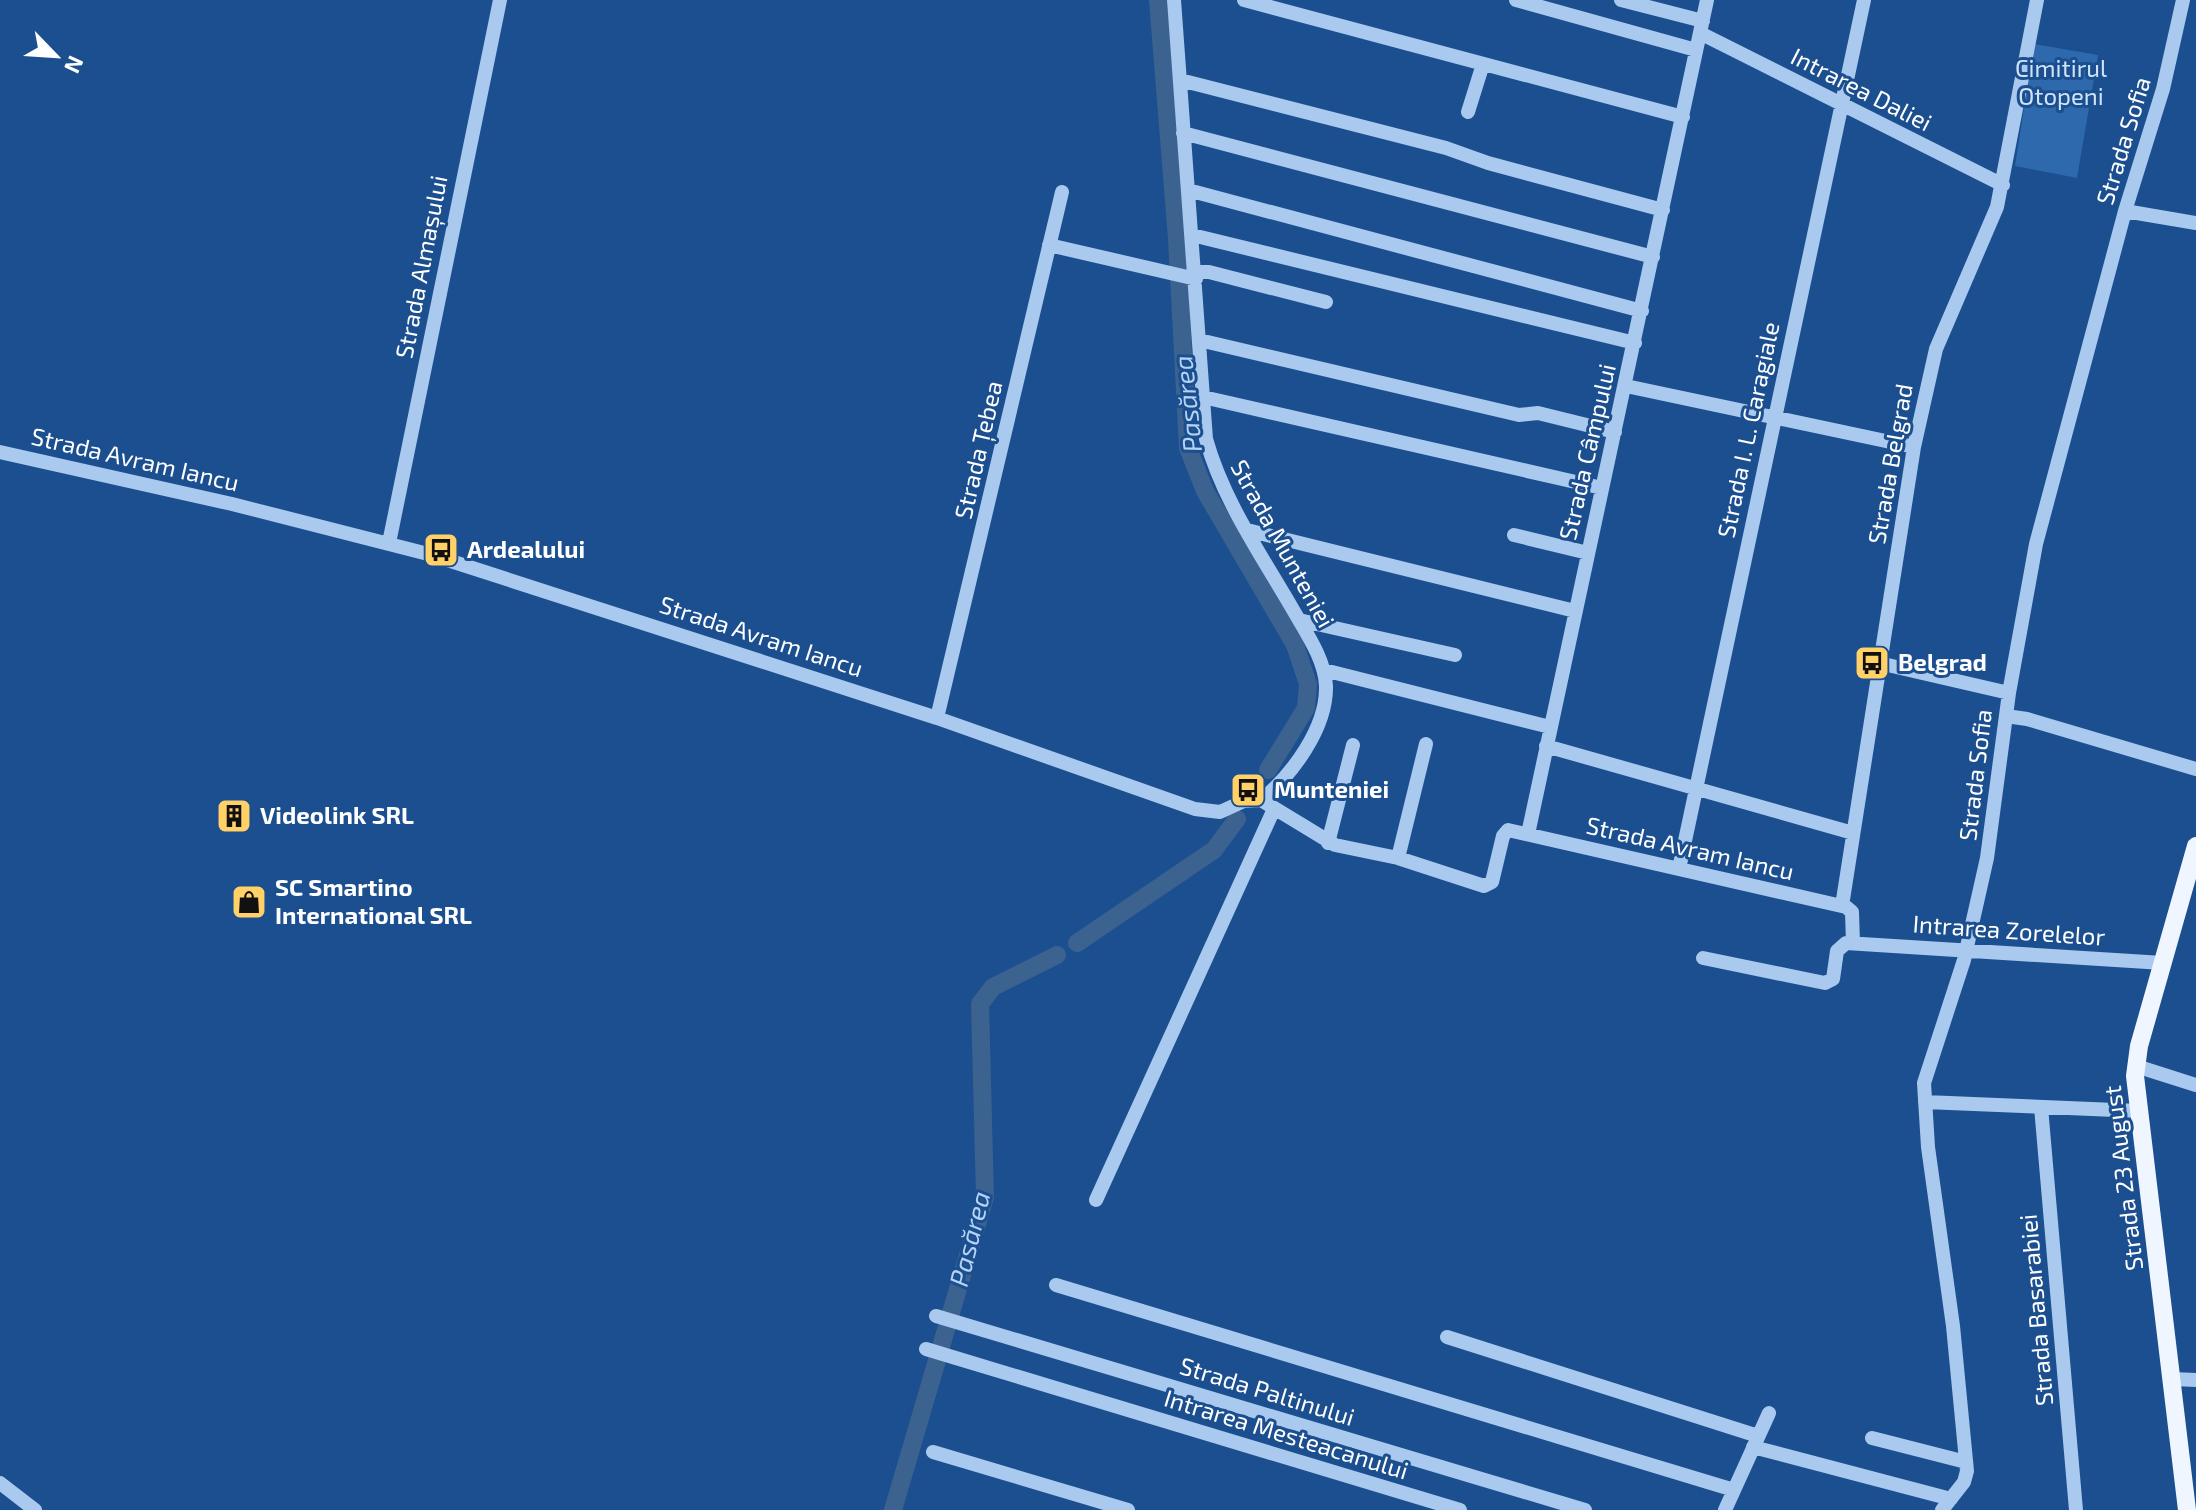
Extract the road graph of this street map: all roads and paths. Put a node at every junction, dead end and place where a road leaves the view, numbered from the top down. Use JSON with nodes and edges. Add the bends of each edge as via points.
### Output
{"nodes":[{"id":1,"x":500,"y":0,"type":"edge"},
{"id":2,"x":1174,"y":0,"type":"edge"},
{"id":3,"x":1244,"y":0,"type":"edge"},
{"id":4,"x":1516,"y":0,"type":"edge"},
{"id":5,"x":1621,"y":0,"type":"edge"},
{"id":6,"x":1707,"y":0,"type":"edge"},
{"id":7,"x":1864,"y":0,"type":"edge"},
{"id":8,"x":2037,"y":0,"type":"edge"},
{"id":9,"x":2183,"y":0,"type":"edge"},
{"id":10,"x":1702,"y":27,"type":"junction"},
{"id":11,"x":1696,"y":50,"type":"junction"},
{"id":12,"x":1483,"y":64,"type":"junction"},
{"id":13,"x":1180,"y":80,"type":"junction"},
{"id":14,"x":1841,"y":105,"type":"junction"},
{"id":15,"x":1468,"y":112,"type":"dead end"},
{"id":16,"x":1683,"y":117,"type":"junction"},
{"id":17,"x":1183,"y":133,"type":"junction"},
{"id":18,"x":2003,"y":185,"type":"junction"},
{"id":19,"x":1188,"y":190,"type":"junction"},
{"id":20,"x":1062,"y":192,"type":"dead end"},
{"id":21,"x":1663,"y":210,"type":"junction"},
{"id":22,"x":2125,"y":211,"type":"junction"},
{"id":23,"x":2196,"y":223,"type":"edge"},
{"id":24,"x":1192,"y":235,"type":"junction"},
{"id":25,"x":1049,"y":245,"type":"junction"},
{"id":26,"x":1653,"y":257,"type":"junction"},
{"id":27,"x":1187,"y":276,"type":"junction"},
{"id":28,"x":1326,"y":302,"type":"dead end"},
{"id":29,"x":1642,"y":311,"type":"junction"},
{"id":30,"x":1199,"y":340,"type":"junction"},
{"id":31,"x":1635,"y":343,"type":"junction"},
{"id":32,"x":1626,"y":386,"type":"junction"},
{"id":33,"x":1203,"y":397,"type":"junction"},
{"id":34,"x":1774,"y":418,"type":"junction"},
{"id":35,"x":1615,"y":432,"type":"junction"},
{"id":36,"x":1914,"y":447,"type":"junction"},
{"id":37,"x":0,"y":452,"type":"edge"},
{"id":38,"x":1602,"y":488,"type":"junction"},
{"id":39,"x":1247,"y":530,"type":"junction"},
{"id":40,"x":1514,"y":535,"type":"dead end"},
{"id":41,"x":389,"y":543,"type":"junction"},
{"id":42,"x":1588,"y":553,"type":"junction"},
{"id":43,"x":1575,"y":611,"type":"junction"},
{"id":44,"x":1299,"y":620,"type":"junction"},
{"id":45,"x":1455,"y":655,"type":"dead end"},
{"id":46,"x":1879,"y":663,"type":"junction"},
{"id":47,"x":1324,"y":670,"type":"junction"},
{"id":48,"x":2009,"y":693,"type":"junction"},
{"id":49,"x":2006,"y":716,"type":"junction"},
{"id":50,"x":937,"y":718,"type":"junction"},
{"id":51,"x":1550,"y":727,"type":"junction"},
{"id":52,"x":1426,"y":744,"type":"dead end"},
{"id":53,"x":1353,"y":745,"type":"dead end"},
{"id":54,"x":1546,"y":746,"type":"junction"},
{"id":55,"x":2196,"y":769,"type":"edge"},
{"id":56,"x":1696,"y":788,"type":"junction"},
{"id":57,"x":1261,"y":800,"type":"junction"},
{"id":58,"x":1274,"y":809,"type":"junction"},
{"id":59,"x":1853,"y":833,"type":"junction"},
{"id":60,"x":1528,"y":834,"type":"junction"},
{"id":61,"x":1328,"y":843,"type":"junction"},
{"id":62,"x":2196,"y":846,"type":"edge"},
{"id":63,"x":1398,"y":858,"type":"junction"},
{"id":64,"x":1679,"y":869,"type":"junction"},
{"id":65,"x":1842,"y":906,"type":"junction"},
{"id":66,"x":1853,"y":943,"type":"junction"},
{"id":67,"x":1966,"y":950,"type":"junction"},
{"id":68,"x":1703,"y":958,"type":"dead end"},
{"id":69,"x":2163,"y":963,"type":"junction"},
{"id":70,"x":2136,"y":1066,"type":"junction"},
{"id":71,"x":2196,"y":1085,"type":"edge"},
{"id":72,"x":1925,"y":1102,"type":"junction"},
{"id":73,"x":2041,"y":1107,"type":"junction"},
{"id":74,"x":2139,"y":1111,"type":"junction"},
{"id":75,"x":1096,"y":1200,"type":"dead end"},
{"id":76,"x":1056,"y":1285,"type":"dead end"},
{"id":77,"x":936,"y":1316,"type":"dead end"},
{"id":78,"x":1447,"y":1337,"type":"dead end"},
{"id":79,"x":926,"y":1349,"type":"dead end"},
{"id":80,"x":2173,"y":1379,"type":"junction"},
{"id":81,"x":2196,"y":1380,"type":"edge"},
{"id":82,"x":1769,"y":1413,"type":"dead end"},
{"id":83,"x":1872,"y":1438,"type":"dead end"},
{"id":84,"x":1756,"y":1442,"type":"junction"},
{"id":85,"x":933,"y":1452,"type":"dead end"},
{"id":86,"x":1966,"y":1462,"type":"junction"},
{"id":87,"x":0,"y":1483,"type":"edge"},
{"id":88,"x":1734,"y":1490,"type":"junction"},
{"id":89,"x":1947,"y":1504,"type":"edge"},
{"id":90,"x":35,"y":1510,"type":"edge"},
{"id":91,"x":1128,"y":1510,"type":"edge"},
{"id":92,"x":1460,"y":1510,"type":"edge"},
{"id":93,"x":1585,"y":1510,"type":"edge"},
{"id":94,"x":1725,"y":1510,"type":"edge"},
{"id":95,"x":2076,"y":1510,"type":"edge"},
{"id":96,"x":2187,"y":1510,"type":"edge"}],
"edges":[{"from":1,"to":41,"type":"street","name":"Strada Almașului"},
{"from":2,"to":13,"type":"street","name":"Strada Munteniei"},
{"from":3,"to":12,"type":"street"},
{"from":4,"to":11,"type":"street"},
{"from":5,"to":10,"type":"street","name":"Intrarea Daliei"},
{"from":6,"to":10,"type":"street","name":"Strada Câmpului"},
{"from":7,"to":14,"type":"street","name":"Strada I. L. Caragiale"},
{"from":8,"to":18,"type":"street","name":"Strada Belgrad"},
{"from":9,"to":22,"type":"street","name":"Strada Sofia","via":[[2163,89]]},
{"from":10,"to":11,"type":"street","name":"Strada Câmpului"},
{"from":10,"to":14,"type":"street","name":"Intrarea Daliei"},
{"from":11,"to":16,"type":"street","name":"Strada Câmpului"},
{"from":12,"to":15,"type":"street"},
{"from":12,"to":16,"type":"street"},
{"from":13,"to":17,"type":"street","name":"Strada Munteniei"},
{"from":13,"to":21,"type":"street"},
{"from":14,"to":18,"type":"street","name":"Intrarea Daliei"},
{"from":14,"to":34,"type":"street","name":"Strada I. L. Caragiale"},
{"from":16,"to":21,"type":"street","name":"Strada Câmpului"},
{"from":17,"to":19,"type":"street","name":"Strada Munteniei"},
{"from":17,"to":26,"type":"street"},
{"from":18,"to":36,"type":"street","name":"Strada Belgrad","via":[[1993,223],[1936,349]]},
{"from":19,"to":24,"type":"street","name":"Strada Munteniei"},
{"from":19,"to":29,"type":"street"},
{"from":20,"to":25,"type":"street","name":"Strada Țebea"},
{"from":21,"to":26,"type":"street","name":"Strada Câmpului"},
{"from":22,"to":23,"type":"street"},
{"from":22,"to":48,"type":"street","name":"Strada Sofia","via":[[2036,544]]},
{"from":24,"to":27,"type":"street","name":"Strada Munteniei"},
{"from":24,"to":31,"type":"street"},
{"from":25,"to":27,"type":"street"},
{"from":25,"to":50,"type":"street","name":"Strada Țebea"},
{"from":26,"to":29,"type":"street","name":"Strada Câmpului"},
{"from":27,"to":28,"type":"street","via":[[1209,272]]},
{"from":27,"to":30,"type":"street","name":"Strada Munteniei"},
{"from":29,"to":31,"type":"street","name":"Strada Câmpului"},
{"from":30,"to":33,"type":"street","name":"Strada Munteniei"},
{"from":30,"to":35,"type":"street","via":[[1519,415],[1538,413]]},
{"from":31,"to":32,"type":"street","name":"Strada Câmpului"},
{"from":32,"to":34,"type":"street"},
{"from":32,"to":35,"type":"street","name":"Strada Câmpului"},
{"from":33,"to":38,"type":"street"},
{"from":33,"to":39,"type":"street","name":"Strada Munteniei","via":[[1214,467]]},
{"from":34,"to":36,"type":"street"},
{"from":34,"to":56,"type":"street","name":"Strada I. L. Caragiale"},
{"from":35,"to":38,"type":"street","name":"Strada Câmpului"},
{"from":36,"to":46,"type":"street","name":"Strada Belgrad"},
{"from":37,"to":41,"type":"street","name":"Strada Avram Iancu"},
{"from":38,"to":42,"type":"street","name":"Strada Câmpului"},
{"from":39,"to":43,"type":"street"},
{"from":39,"to":44,"type":"street","name":"Strada Munteniei"},
{"from":40,"to":42,"type":"street"},
{"from":41,"to":50,"type":"street","name":"Strada Avram Iancu"},
{"from":42,"to":43,"type":"street","name":"Strada Câmpului"},
{"from":43,"to":51,"type":"street","name":"Strada Câmpului"},
{"from":44,"to":45,"type":"street"},
{"from":44,"to":47,"type":"street","name":"Strada Munteniei"},
{"from":46,"to":48,"type":"street"},
{"from":46,"to":59,"type":"street","name":"Strada Belgrad"},
{"from":47,"to":51,"type":"street"},
{"from":47,"to":57,"type":"street","name":"Strada Munteniei","via":[[1319,721],[1286,777]]},
{"from":48,"to":49,"type":"street","name":"Strada Sofia"},
{"from":49,"to":55,"type":"street"},
{"from":49,"to":67,"type":"street","name":"Strada Sofia","via":[[1990,840]]},
{"from":50,"to":57,"type":"street","name":"Strada Avram Iancu","via":[[1203,811],[1220,812]]},
{"from":51,"to":54,"type":"street","name":"Strada Câmpului"},
{"from":52,"to":63,"type":"street"},
{"from":53,"to":61,"type":"street"},
{"from":54,"to":56,"type":"street"},
{"from":54,"to":60,"type":"street","name":"Strada Câmpului"},
{"from":56,"to":59,"type":"street"},
{"from":56,"to":64,"type":"street","name":"Strada I. L. Caragiale"},
{"from":57,"to":58,"type":"street"},
{"from":58,"to":61,"type":"street"},
{"from":58,"to":75,"type":"street"},
{"from":59,"to":65,"type":"street","name":"Strada Belgrad"},
{"from":60,"to":63,"type":"street","via":[[1505,831],[1489,885]]},
{"from":60,"to":64,"type":"street","name":"Strada Avram Iancu"},
{"from":61,"to":63,"type":"street"},
{"from":62,"to":69,"type":"main road","name":"Strada 23 August"},
{"from":64,"to":65,"type":"street","name":"Strada Avram Iancu"},
{"from":65,"to":66,"type":"street","name":"Strada Belgrad","via":[[1852,912]]},
{"from":66,"to":67,"type":"street","name":"Intrarea Zorelelor"},
{"from":66,"to":68,"type":"street","via":[[1839,946],[1829,983]]},
{"from":67,"to":69,"type":"street","name":"Intrarea Zorelelor"},
{"from":67,"to":72,"type":"street","name":"Strada Sofia","via":[[1927,1069]]},
{"from":69,"to":70,"type":"main road","name":"Strada 23 August"},
{"from":70,"to":71,"type":"street"},
{"from":70,"to":74,"type":"main road","name":"Strada 23 August"},
{"from":72,"to":73,"type":"street"},
{"from":72,"to":86,"type":"street","name":"Strada Sofia"},
{"from":73,"to":74,"type":"street"},
{"from":73,"to":95,"type":"street","name":"Strada Basarabiei"},
{"from":74,"to":80,"type":"main road","name":"Strada 23 August"},
{"from":76,"to":88,"type":"street"},
{"from":77,"to":93,"type":"street","name":"Strada Paltinului"},
{"from":78,"to":84,"type":"street"},
{"from":79,"to":92,"type":"street","name":"Intrarea Mesteacanului"},
{"from":80,"to":81,"type":"street"},
{"from":80,"to":96,"type":"main road","name":"Strada 23 August"},
{"from":82,"to":84,"type":"street"},
{"from":83,"to":86,"type":"street"},
{"from":84,"to":88,"type":"street"},
{"from":84,"to":89,"type":"street"},
{"from":85,"to":91,"type":"street"},
{"from":86,"to":89,"type":"street","name":"Strada Sofia","via":[[1966,1477]]},
{"from":87,"to":90,"type":"street"},
{"from":88,"to":94,"type":"street"}]}
